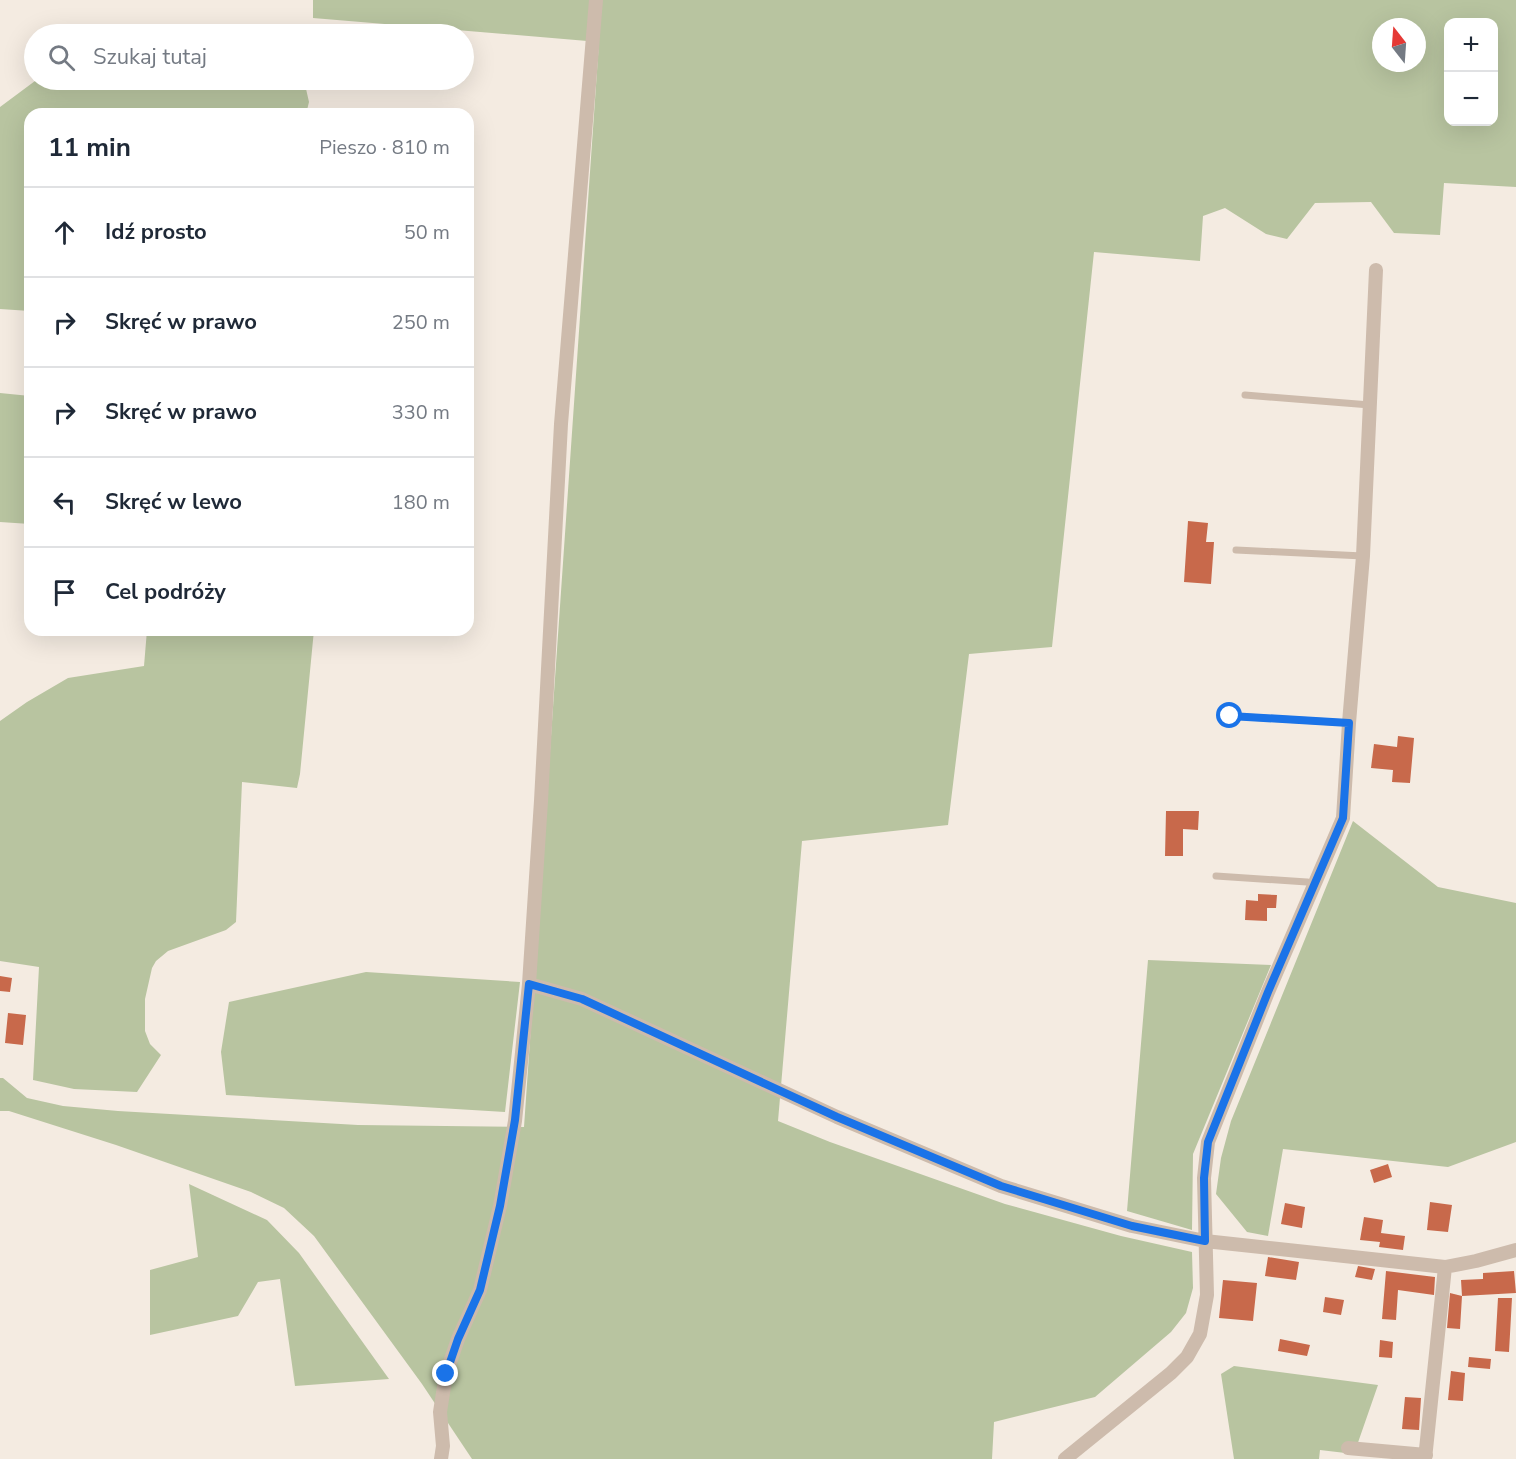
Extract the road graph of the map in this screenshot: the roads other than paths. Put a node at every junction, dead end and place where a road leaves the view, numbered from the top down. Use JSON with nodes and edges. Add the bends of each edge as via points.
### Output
{"nodes":[{"id":1,"x":596,"y":0,"type":"edge"},
{"id":2,"x":1376,"y":270,"type":"dead end"},
{"id":3,"x":1245,"y":395,"type":"dead end"},
{"id":4,"x":1370,"y":405,"type":"junction"},
{"id":5,"x":1236,"y":550,"type":"dead end"},
{"id":6,"x":1363,"y":556,"type":"junction"},
{"id":7,"x":1230,"y":716,"type":"dead end"},
{"id":8,"x":1349,"y":723,"type":"junction"},
{"id":9,"x":1216,"y":876,"type":"dead end"},
{"id":10,"x":1315,"y":884,"type":"junction"},
{"id":11,"x":529,"y":984,"type":"junction"},
{"id":12,"x":1205,"y":1241,"type":"junction"},
{"id":13,"x":1516,"y":1250,"type":"edge"},
{"id":14,"x":1445,"y":1267,"type":"junction"},
{"id":15,"x":1348,"y":1448,"type":"dead end"},
{"id":16,"x":1426,"y":1457,"type":"edge"},
{"id":17,"x":441,"y":1459,"type":"edge"},
{"id":18,"x":1065,"y":1459,"type":"edge"}],
"edges":[{"from":1,"to":11,"type":"street","via":[[561,424]]},
{"from":2,"to":4,"type":"street"},
{"from":3,"to":4,"type":"lane"},
{"from":4,"to":6,"type":"street"},
{"from":5,"to":6,"type":"lane"},
{"from":6,"to":8,"type":"street"},
{"from":7,"to":8,"type":"lane"},
{"from":8,"to":10,"type":"street","via":[[1343,818]]},
{"from":9,"to":10,"type":"lane"},
{"from":10,"to":12,"type":"street","via":[[1208,1142]]},
{"from":11,"to":12,"type":"street","via":[[582,999],[837,1117],[1001,1186],[1132,1226]]},
{"from":11,"to":17,"type":"street","via":[[515,1120],[500,1206],[480,1290],[446,1374],[440,1412]]},
{"from":12,"to":14,"type":"street"},
{"from":12,"to":18,"type":"street","via":[[1207,1295],[1200,1334],[1187,1357]]},
{"from":13,"to":14,"type":"street"},
{"from":14,"to":16,"type":"street"},
{"from":15,"to":16,"type":"street"}]}
